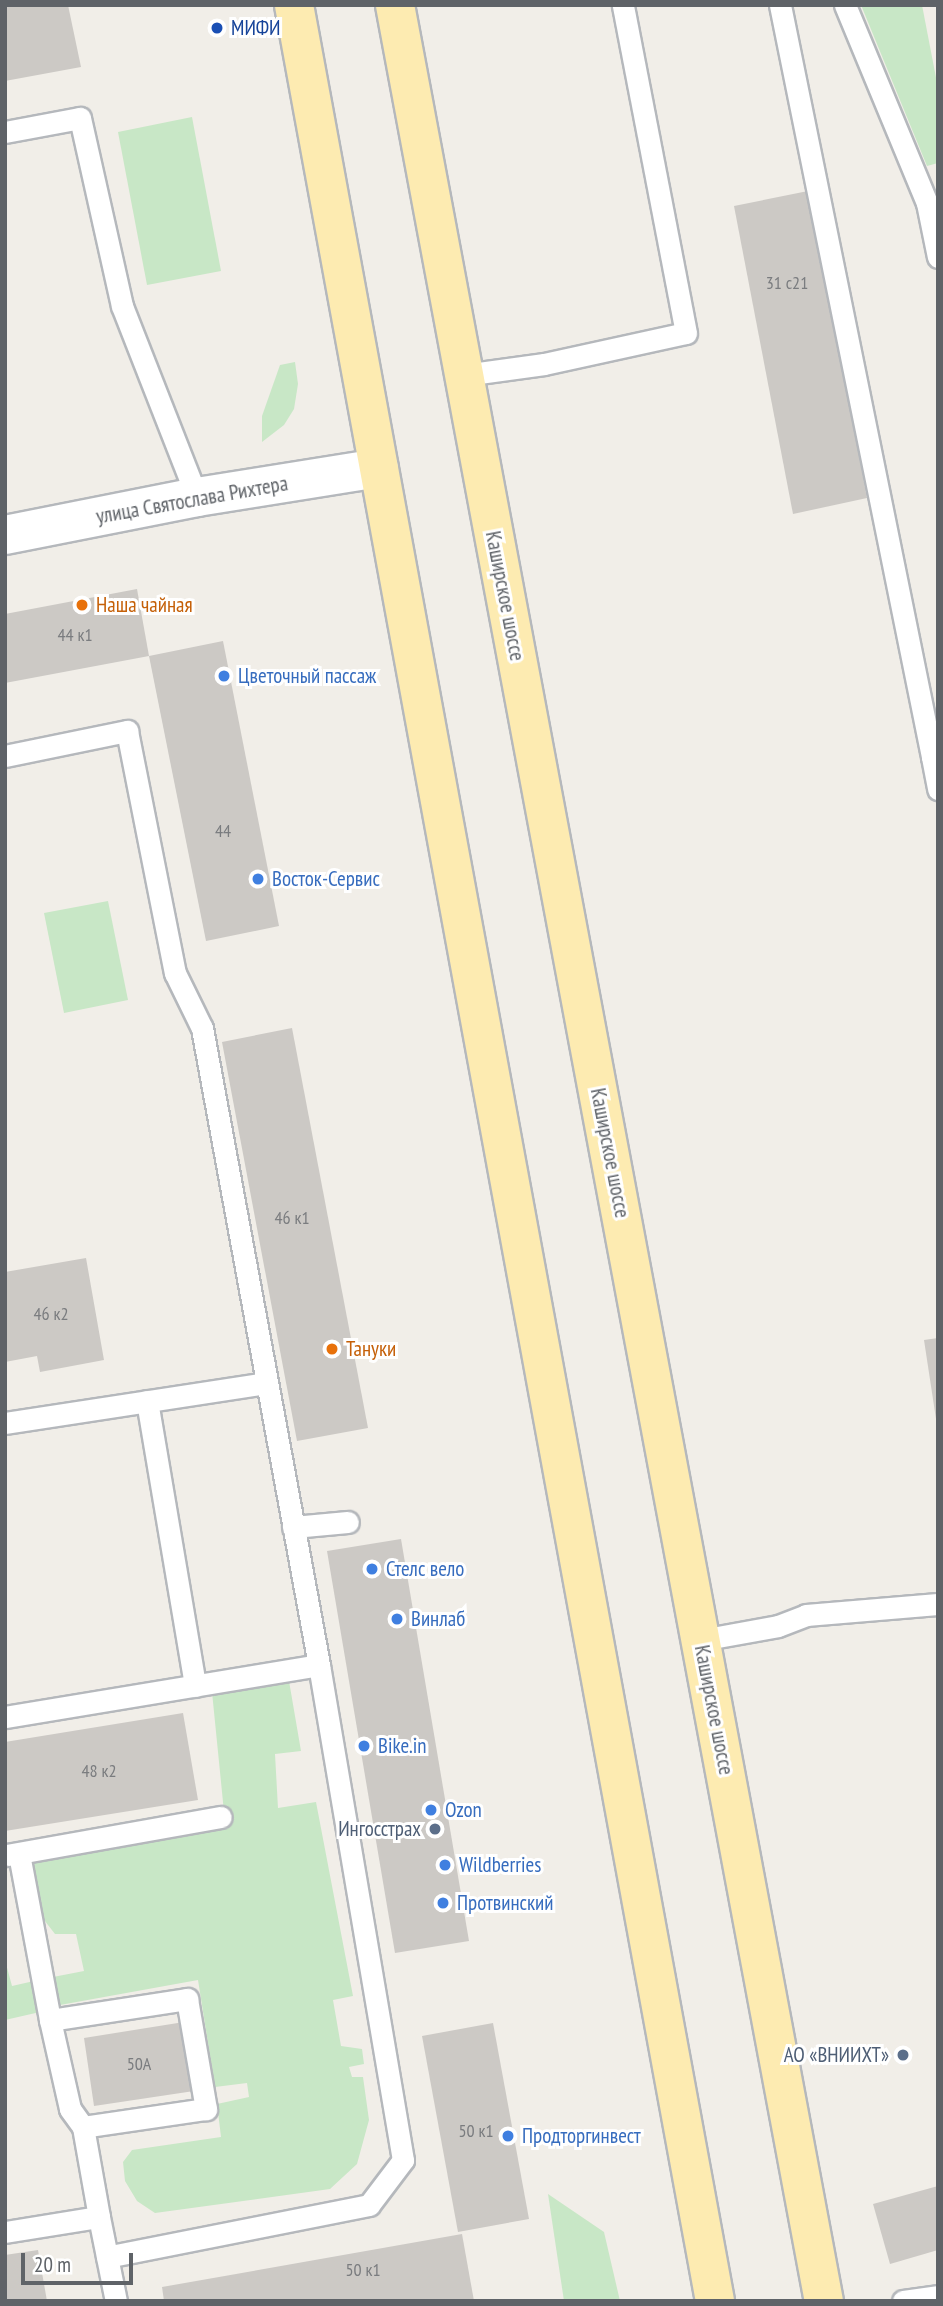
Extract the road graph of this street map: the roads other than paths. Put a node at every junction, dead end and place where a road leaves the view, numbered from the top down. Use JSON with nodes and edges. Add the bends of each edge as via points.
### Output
{"nodes":[{"id":1,"x":294,"y":5,"type":"edge"},
{"id":2,"x":395,"y":5,"type":"edge"},
{"id":3,"x":623,"y":5,"type":"edge"},
{"id":4,"x":780,"y":5,"type":"edge"},
{"id":5,"x":845,"y":5,"type":"edge"},
{"id":6,"x":5,"y":132,"type":"edge"},
{"id":7,"x":938,"y":257,"type":"edge"},
{"id":8,"x":464,"y":374,"type":"junction"},
{"id":9,"x":379,"y":468,"type":"junction"},
{"id":10,"x":197,"y":497,"type":"junction"},
{"id":11,"x":5,"y":535,"type":"edge"},
{"id":12,"x":5,"y":756,"type":"edge"},
{"id":13,"x":935,"y":757,"type":"edge"},
{"id":14,"x":938,"y":789,"type":"edge"},
{"id":15,"x":265,"y":1383,"type":"junction"},
{"id":16,"x":147,"y":1401,"type":"junction"},
{"id":17,"x":5,"y":1423,"type":"edge"},
{"id":18,"x":348,"y":1522,"type":"dead end"},
{"id":19,"x":293,"y":1527,"type":"junction"},
{"id":20,"x":938,"y":1604,"type":"edge"},
{"id":21,"x":701,"y":1640,"type":"junction"},
{"id":22,"x":319,"y":1665,"type":"junction"},
{"id":23,"x":195,"y":1686,"type":"junction"},
{"id":24,"x":5,"y":1717,"type":"edge"},
{"id":25,"x":221,"y":1817,"type":"dead end"},
{"id":26,"x":12,"y":1855,"type":"edge"},
{"id":27,"x":50,"y":2021,"type":"junction"},
{"id":28,"x":83,"y":2127,"type":"junction"},
{"id":29,"x":99,"y":2217,"type":"junction"},
{"id":30,"x":5,"y":2232,"type":"edge"},
{"id":31,"x":107,"y":2257,"type":"junction"},
{"id":32,"x":938,"y":2296,"type":"edge"},
{"id":33,"x":116,"y":2301,"type":"edge"},
{"id":34,"x":715,"y":2301,"type":"edge"},
{"id":35,"x":824,"y":2301,"type":"edge"},
{"id":36,"x":903,"y":2301,"type":"edge"}],
"edges":[{"from":1,"to":9,"type":"main road"},
{"from":2,"to":8,"type":"main road","name":"Каширское шоссе"},
{"from":3,"to":8,"type":"lane","via":[[686,333],[544,364]]},
{"from":4,"to":13,"type":"lane"},
{"from":5,"to":7,"type":"lane","via":[[927,203]]},
{"from":6,"to":10,"type":"lane","via":[[80,118],[122,306]]},
{"from":8,"to":21,"type":"main road","name":"Каширское шоссе"},
{"from":9,"to":10,"type":"street","name":"улица Святослава Рихтера"},
{"from":9,"to":34,"type":"main road"},
{"from":10,"to":11,"type":"street","name":"улица Святослава Рихтера"},
{"from":12,"to":15,"type":"lane","via":[[127,731],[175,973],[202,1028]]},
{"from":13,"to":14,"type":"lane"},
{"from":15,"to":16,"type":"lane"},
{"from":15,"to":19,"type":"lane"},
{"from":16,"to":17,"type":"lane"},
{"from":16,"to":23,"type":"lane"},
{"from":18,"to":19,"type":"lane"},
{"from":19,"to":22,"type":"lane"},
{"from":20,"to":21,"type":"lane","via":[[806,1615],[778,1626]]},
{"from":21,"to":35,"type":"main road","name":"Каширское шоссе"},
{"from":22,"to":23,"type":"lane"},
{"from":22,"to":31,"type":"lane","via":[[403,2160],[369,2204]]},
{"from":23,"to":24,"type":"lane"},
{"from":25,"to":26,"type":"lane"},
{"from":26,"to":27,"type":"lane"},
{"from":27,"to":28,"type":"lane","via":[[70,2109]]},
{"from":27,"to":28,"type":"lane","via":[[187,1999],[206,2109]]},
{"from":28,"to":29,"type":"lane"},
{"from":29,"to":30,"type":"lane"},
{"from":29,"to":31,"type":"lane"},
{"from":31,"to":33,"type":"lane"},
{"from":32,"to":36,"type":"lane"}]}
